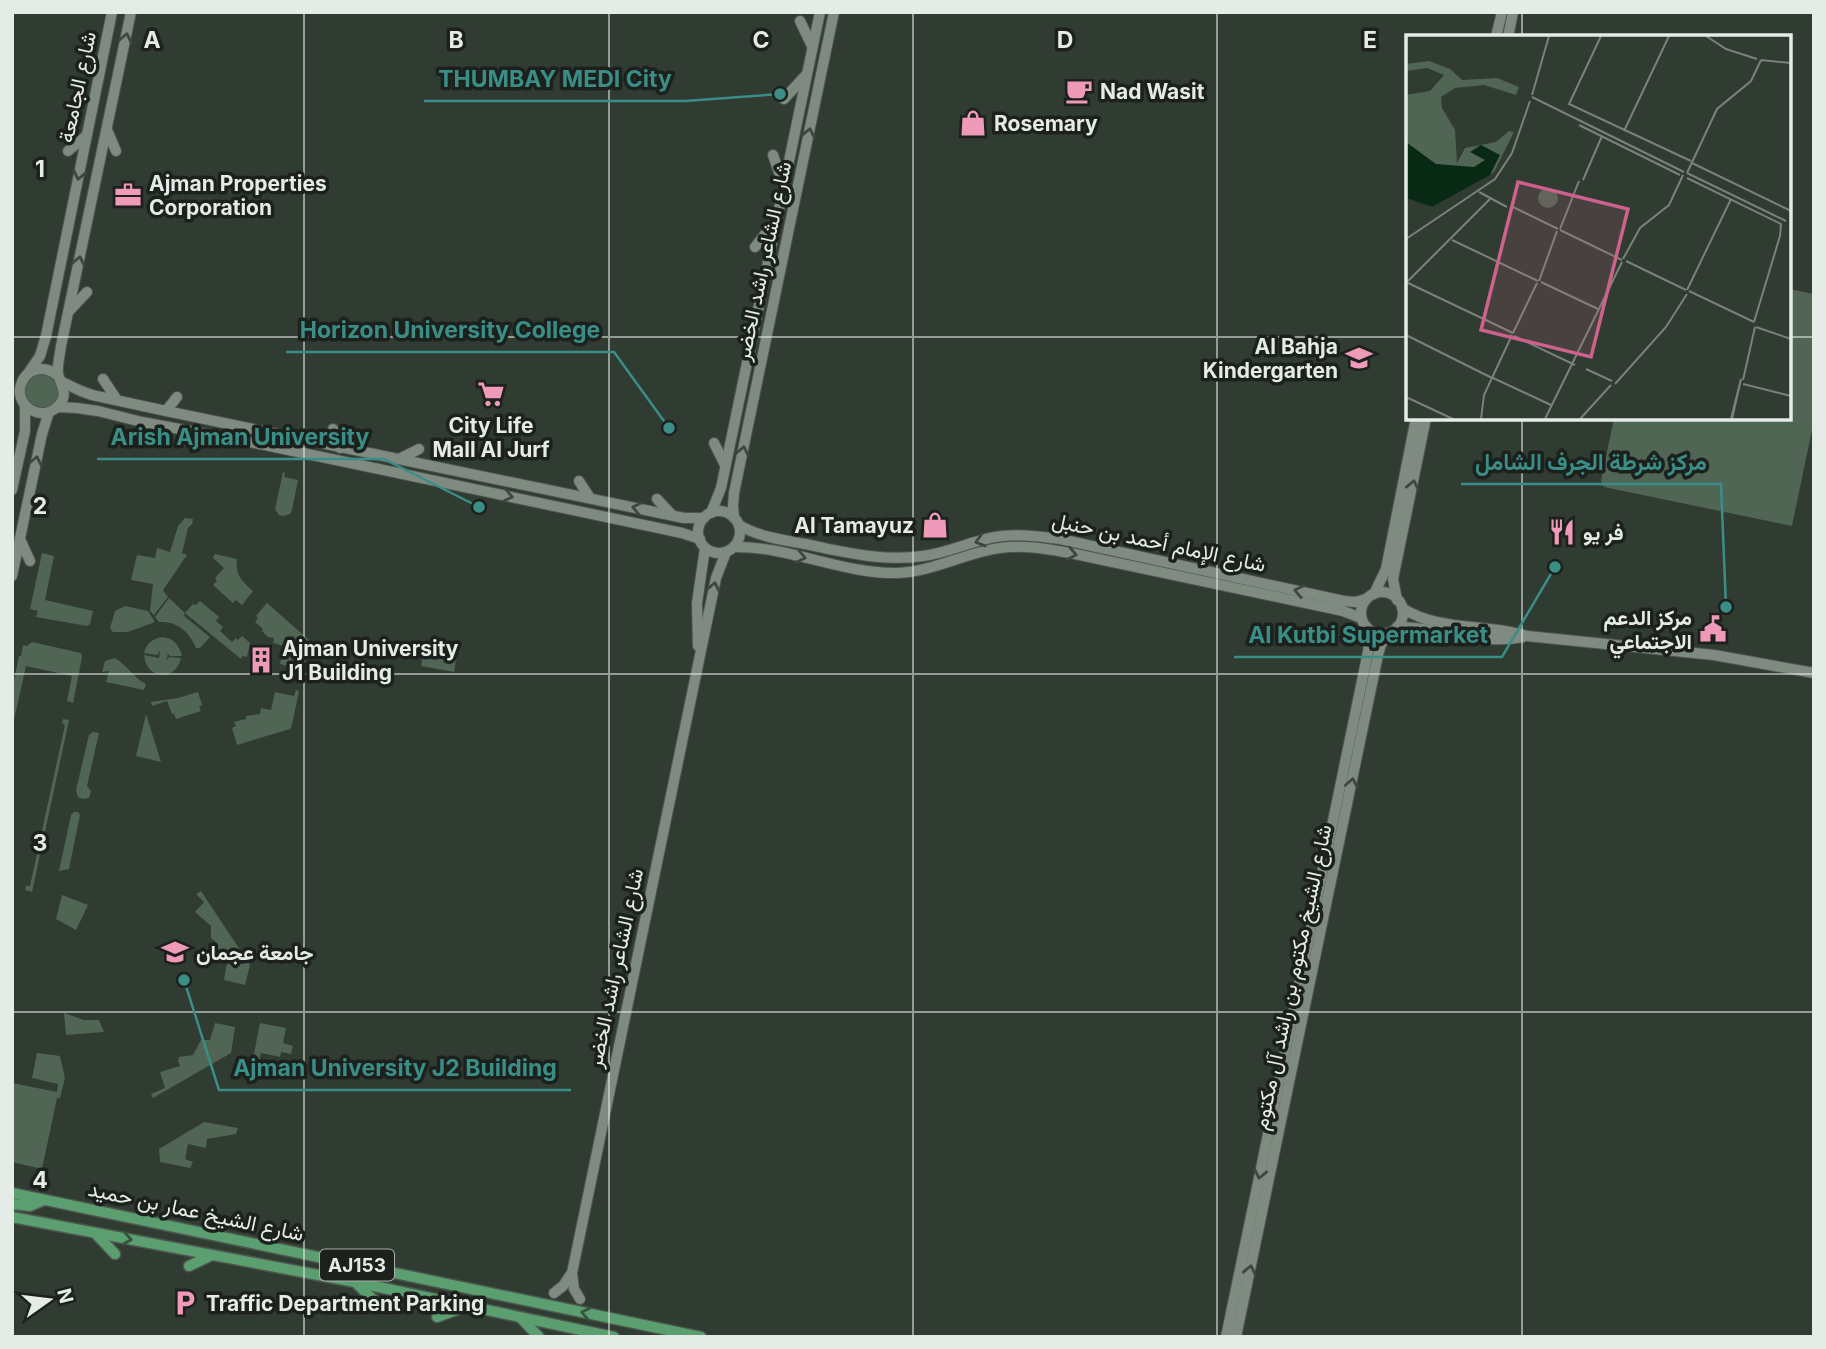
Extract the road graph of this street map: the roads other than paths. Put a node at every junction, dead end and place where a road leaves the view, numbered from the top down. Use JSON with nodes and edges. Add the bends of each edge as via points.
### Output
{"nodes":[{"id":1,"x":112,"y":12,"type":"edge"},
{"id":2,"x":131,"y":12,"type":"edge"},
{"id":3,"x":820,"y":12,"type":"edge"},
{"id":4,"x":834,"y":12,"type":"edge"},
{"id":5,"x":1502,"y":12,"type":"edge"},
{"id":6,"x":1513,"y":12,"type":"edge"},
{"id":7,"x":800,"y":22,"type":"dead end"},
{"id":8,"x":1496,"y":35,"type":"edge"},
{"id":9,"x":1508,"y":35,"type":"edge"},
{"id":10,"x":812,"y":47,"type":"junction"},
{"id":11,"x":88,"y":54,"type":"dead end"},
{"id":12,"x":806,"y":75,"type":"junction"},
{"id":13,"x":99,"y":77,"type":"junction"},
{"id":14,"x":784,"y":99,"type":"dead end"},
{"id":15,"x":107,"y":130,"type":"junction"},
{"id":16,"x":87,"y":135,"type":"junction"},
{"id":17,"x":68,"y":151,"type":"dead end"},
{"id":18,"x":116,"y":151,"type":"dead end"},
{"id":19,"x":773,"y":155,"type":"dead end"},
{"id":20,"x":783,"y":184,"type":"junction"},
{"id":21,"x":776,"y":220,"type":"junction"},
{"id":22,"x":755,"y":247,"type":"dead end"},
{"id":23,"x":88,"y":292,"type":"dead end"},
{"id":24,"x":68,"y":313,"type":"junction"},
{"id":25,"x":23,"y":375,"type":"junction"},
{"id":26,"x":60,"y":379,"type":"junction"},
{"id":27,"x":103,"y":379,"type":"dead end"},
{"id":28,"x":177,"y":397,"type":"dead end"},
{"id":29,"x":20,"y":400,"type":"edge"},
{"id":30,"x":117,"y":400,"type":"junction"},
{"id":31,"x":53,"y":410,"type":"junction"},
{"id":32,"x":166,"y":411,"type":"junction"},
{"id":33,"x":1416,"y":420,"type":"edge"},
{"id":34,"x":1426,"y":420,"type":"edge"},
{"id":35,"x":333,"y":429,"type":"dead end"},
{"id":36,"x":714,"y":443,"type":"dead end"},
{"id":37,"x":340,"y":447,"type":"junction"},
{"id":38,"x":419,"y":449,"type":"dead end"},
{"id":39,"x":399,"y":459,"type":"junction"},
{"id":40,"x":725,"y":465,"type":"junction"},
{"id":41,"x":579,"y":481,"type":"dead end"},
{"id":42,"x":12,"y":490,"type":"edge"},
{"id":43,"x":590,"y":498,"type":"junction"},
{"id":44,"x":657,"y":499,"type":"dead end"},
{"id":45,"x":673,"y":516,"type":"junction"},
{"id":46,"x":708,"y":516,"type":"junction"},
{"id":47,"x":737,"y":522,"type":"junction"},
{"id":48,"x":20,"y":539,"type":"junction"},
{"id":49,"x":702,"y":544,"type":"junction"},
{"id":50,"x":730,"y":550,"type":"junction"},
{"id":51,"x":30,"y":561,"type":"dead end"},
{"id":52,"x":12,"y":576,"type":"edge"},
{"id":53,"x":1370,"y":597,"type":"junction"},
{"id":54,"x":1400,"y":604,"type":"junction"},
{"id":55,"x":1364,"y":623,"type":"junction"},
{"id":56,"x":1395,"y":629,"type":"junction"},
{"id":57,"x":1527,"y":636,"type":"junction"},
{"id":58,"x":698,"y":671,"type":"junction"},
{"id":59,"x":1814,"y":673,"type":"edge"},
{"id":60,"x":12,"y":1193,"type":"edge"},
{"id":61,"x":44,"y":1200,"type":"junction"},
{"id":62,"x":12,"y":1204,"type":"edge"},
{"id":63,"x":12,"y":1217,"type":"edge"},
{"id":64,"x":96,"y":1234,"type":"junction"},
{"id":65,"x":115,"y":1254,"type":"dead end"},
{"id":66,"x":212,"y":1255,"type":"junction"},
{"id":67,"x":189,"y":1266,"type":"dead end"},
{"id":68,"x":572,"y":1273,"type":"junction"},
{"id":69,"x":355,"y":1282,"type":"junction"},
{"id":70,"x":554,"y":1293,"type":"dead end"},
{"id":71,"x":580,"y":1298,"type":"dead end"},
{"id":72,"x":380,"y":1306,"type":"dead end"},
{"id":73,"x":467,"y":1306,"type":"junction"},
{"id":74,"x":620,"y":1307,"type":"dead end"},
{"id":75,"x":437,"y":1317,"type":"dead end"},
{"id":76,"x":520,"y":1317,"type":"junction"},
{"id":77,"x":623,"y":1320,"type":"junction"},
{"id":78,"x":539,"y":1337,"type":"edge"},
{"id":79,"x":614,"y":1337,"type":"edge"},
{"id":80,"x":701,"y":1337,"type":"edge"},
{"id":81,"x":1226,"y":1337,"type":"edge"},
{"id":82,"x":1236,"y":1337,"type":"edge"}],
"edges":[{"from":1,"to":13,"type":"street","name":"شارع الجامعة"},
{"from":15,"to":2,"type":"street","name":"شارع الجامعة","one_way":true},
{"from":3,"to":10,"type":"street","name":"شارع الشاعر راشد الخضر"},
{"from":47,"to":4,"type":"street","name":"شارع الشاعر راشد الخضر","one_way":true,"via":[[734,493]]},
{"from":5,"to":8,"type":"street"},
{"from":6,"to":9,"type":"street"},
{"from":7,"to":10,"type":"street"},
{"from":10,"to":12,"type":"street","name":"شارع الشاعر راشد الخضر"},
{"from":11,"to":13,"type":"street"},
{"from":12,"to":14,"type":"street"},
{"from":12,"to":20,"type":"street","name":"شارع الشاعر راشد الخضر"},
{"from":13,"to":16,"type":"street","name":"شارع الجامعة"},
{"from":15,"to":18,"type":"street"},
{"from":24,"to":15,"type":"street","name":"شارع الجامعة","one_way":true},
{"from":16,"to":17,"type":"street"},
{"from":16,"to":25,"type":"street","name":"شارع الجامعة","one_way":true,"via":[[46,336],[40,356]]},
{"from":19,"to":20,"type":"street"},
{"from":20,"to":21,"type":"street","name":"شارع الشاعر راشد الخضر"},
{"from":21,"to":22,"type":"street"},
{"from":21,"to":40,"type":"street","name":"شارع الشاعر راشد الخضر"},
{"from":23,"to":24,"type":"street"},
{"from":24,"to":26,"type":"street","name":"شارع الجامعة"},
{"from":25,"to":26,"type":"street","via":[[47,369]]},
{"from":25,"to":29,"type":"street"},
{"from":26,"to":30,"type":"street","via":[[81,391]]},
{"from":26,"to":31,"type":"street","via":[[64,395]]},
{"from":27,"to":30,"type":"street"},
{"from":28,"to":32,"type":"street"},
{"from":29,"to":31,"type":"street","via":[[34,412]]},
{"from":29,"to":42,"type":"street","via":[[25,430]]},
{"from":30,"to":32,"type":"street"},
{"from":48,"to":31,"type":"street","one_way":true,"via":[[42,433]]},
{"from":31,"to":49,"type":"street","one_way":true,"via":[[98,411],[260,444],[688,534]]},
{"from":32,"to":37,"type":"street"},
{"from":33,"to":53,"type":"street","via":[[1386,569]]},
{"from":54,"to":34,"type":"street","one_way":true,"via":[[1393,579]]},
{"from":35,"to":37,"type":"street"},
{"from":36,"to":40,"type":"street"},
{"from":37,"to":39,"type":"street"},
{"from":38,"to":39,"type":"street"},
{"from":39,"to":43,"type":"street"},
{"from":40,"to":46,"type":"street","name":"شارع الشاعر راشد الخضر"},
{"from":41,"to":43,"type":"street"},
{"from":45,"to":43,"type":"street","one_way":true},
{"from":44,"to":45,"type":"street"},
{"from":45,"to":46,"type":"street"},
{"from":46,"to":47,"type":"street","via":[[721,512]]},
{"from":46,"to":49,"type":"street","via":[[699,528]]},
{"from":47,"to":50,"type":"street","via":[[738,541]]},
{"from":53,"to":47,"type":"street","name":"شارع الإمام أحمد بن حنبل","one_way":true,"via":[[1344,601],[1060,539],[992,538],[932,555],[884,558],[760,535]]},
{"from":48,"to":51,"type":"street"},
{"from":48,"to":52,"type":"street"},
{"from":49,"to":50,"type":"street","via":[[715,553]]},
{"from":49,"to":58,"type":"street","name":"شارع الشاعر راشد الخضر"},
{"from":50,"to":55,"type":"street","name":"شارع الإمام أحمد بن حنبل","one_way":true,"via":[[755,547],[897,573],[935,567],[983,551],[1031,546],[1343,611]]},
{"from":58,"to":50,"type":"street","name":"شارع الشاعر راشد الخضر","one_way":true,"via":[[716,578]]},
{"from":53,"to":54,"type":"street","via":[[1384,592]]},
{"from":53,"to":55,"type":"street","via":[[1361,608]]},
{"from":54,"to":56,"type":"street","via":[[1402,618]]},
{"from":54,"to":57,"type":"street","via":[[1431,620]]},
{"from":55,"to":56,"type":"street","via":[[1379,634]]},
{"from":55,"to":81,"type":"street","name":"شارع الشيخ مكتوم بن راشد آل مكتوم","one_way":true,"via":[[1368,652]]},
{"from":56,"to":57,"type":"street","via":[[1422,628],[1489,639]]},
{"from":82,"to":56,"type":"street","name":"شارع الشيخ مكتوم بن راشد آل مكتوم","one_way":true,"via":[[1378,655],[1381,644]]},
{"from":57,"to":59,"type":"street","via":[[1714,655]]},
{"from":58,"to":68,"type":"street","name":"شارع الشاعر راشد الخضر"},
{"from":60,"to":61,"type":"main road","name":"شارع الشيخ عمار بن حميد","number":"AJ153"},
{"from":61,"to":62,"type":"main road","via":[[30,1206]]},
{"from":77,"to":61,"type":"main road","name":"شارع الشيخ عمار بن حميد","number":"AJ153","one_way":true},
{"from":63,"to":64,"type":"main road","name":"شارع الشيخ عمار بن حميد","number":"AJ153"},
{"from":64,"to":65,"type":"main road"},
{"from":64,"to":66,"type":"main road","name":"شارع الشيخ عمار بن حميد","number":"AJ153","one_way":true},
{"from":66,"to":67,"type":"main road"},
{"from":66,"to":69,"type":"main road","name":"شارع الشيخ عمار بن حميد","number":"AJ153"},
{"from":68,"to":70,"type":"street"},
{"from":68,"to":71,"type":"street","name":"شارع الشاعر راشد الخضر"},
{"from":69,"to":72,"type":"main road"},
{"from":69,"to":73,"type":"main road","name":"شارع الشيخ عمار بن حميد","number":"AJ153"},
{"from":73,"to":75,"type":"main road"},
{"from":73,"to":76,"type":"main road","name":"شارع الشيخ عمار بن حميد","number":"AJ153"},
{"from":74,"to":77,"type":"main road"},
{"from":76,"to":78,"type":"main road"},
{"from":76,"to":79,"type":"main road","name":"شارع الشيخ عمار بن حميد","number":"AJ153"},
{"from":77,"to":80,"type":"main road","name":"شارع الشيخ عمار بن حميد","number":"AJ153"}]}
